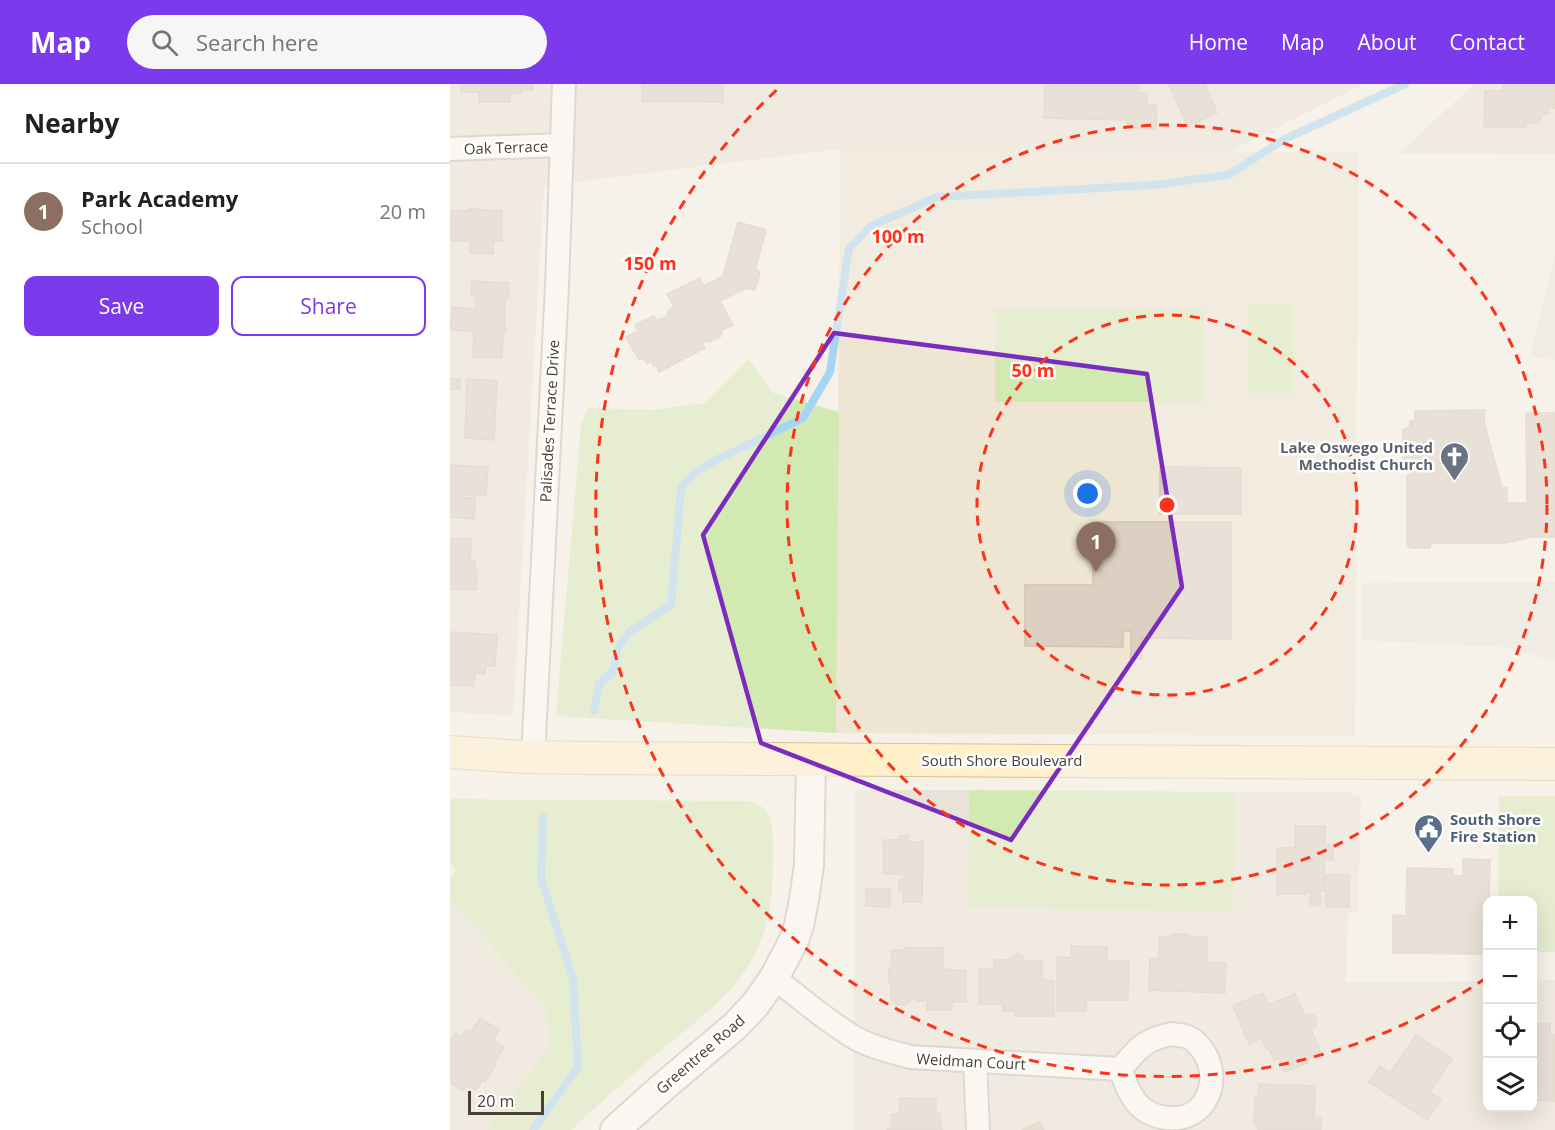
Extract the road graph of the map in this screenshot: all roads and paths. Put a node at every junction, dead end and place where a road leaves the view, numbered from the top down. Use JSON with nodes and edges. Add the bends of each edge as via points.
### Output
{"nodes":[{"id":1,"x":564,"y":84,"type":"edge"},
{"id":2,"x":562,"y":145,"type":"junction"},
{"id":3,"x":450,"y":149,"type":"edge"},
{"id":4,"x":450,"y":752,"type":"edge"},
{"id":5,"x":533,"y":757,"type":"junction"},
{"id":6,"x":811,"y":760,"type":"junction"},
{"id":7,"x":1555,"y":764,"type":"edge"},
{"id":8,"x":774,"y":978,"type":"junction"},
{"id":9,"x":975,"y":1062,"type":"junction"},
{"id":10,"x":1120,"y":1069,"type":"dead end"},
{"id":11,"x":615,"y":1130,"type":"edge"},
{"id":12,"x":978,"y":1130,"type":"edge"}],
"edges":[{"from":1,"to":2,"type":"street","name":"Palisades Terrace Drive"},
{"from":2,"to":3,"type":"street","name":"Oak Terrace"},
{"from":2,"to":5,"type":"street","name":"Palisades Terrace Drive"},
{"from":4,"to":5,"type":"main road","name":"South Shore Boulevard"},
{"from":5,"to":6,"type":"main road","name":"South Shore Boulevard"},
{"from":6,"to":7,"type":"main road","name":"South Shore Boulevard"},
{"from":6,"to":8,"type":"street","name":"Greentree Road","via":[[809,864],[804,900],[794,940]]},
{"from":8,"to":9,"type":"street","name":"Weidman Court","via":[[859,1040],[910,1058]]},
{"from":8,"to":11,"type":"street","name":"Greentree Road","via":[[735,1026]]},
{"from":9,"to":10,"type":"street","name":"Weidman Court"},
{"from":9,"to":12,"type":"street"}]}
